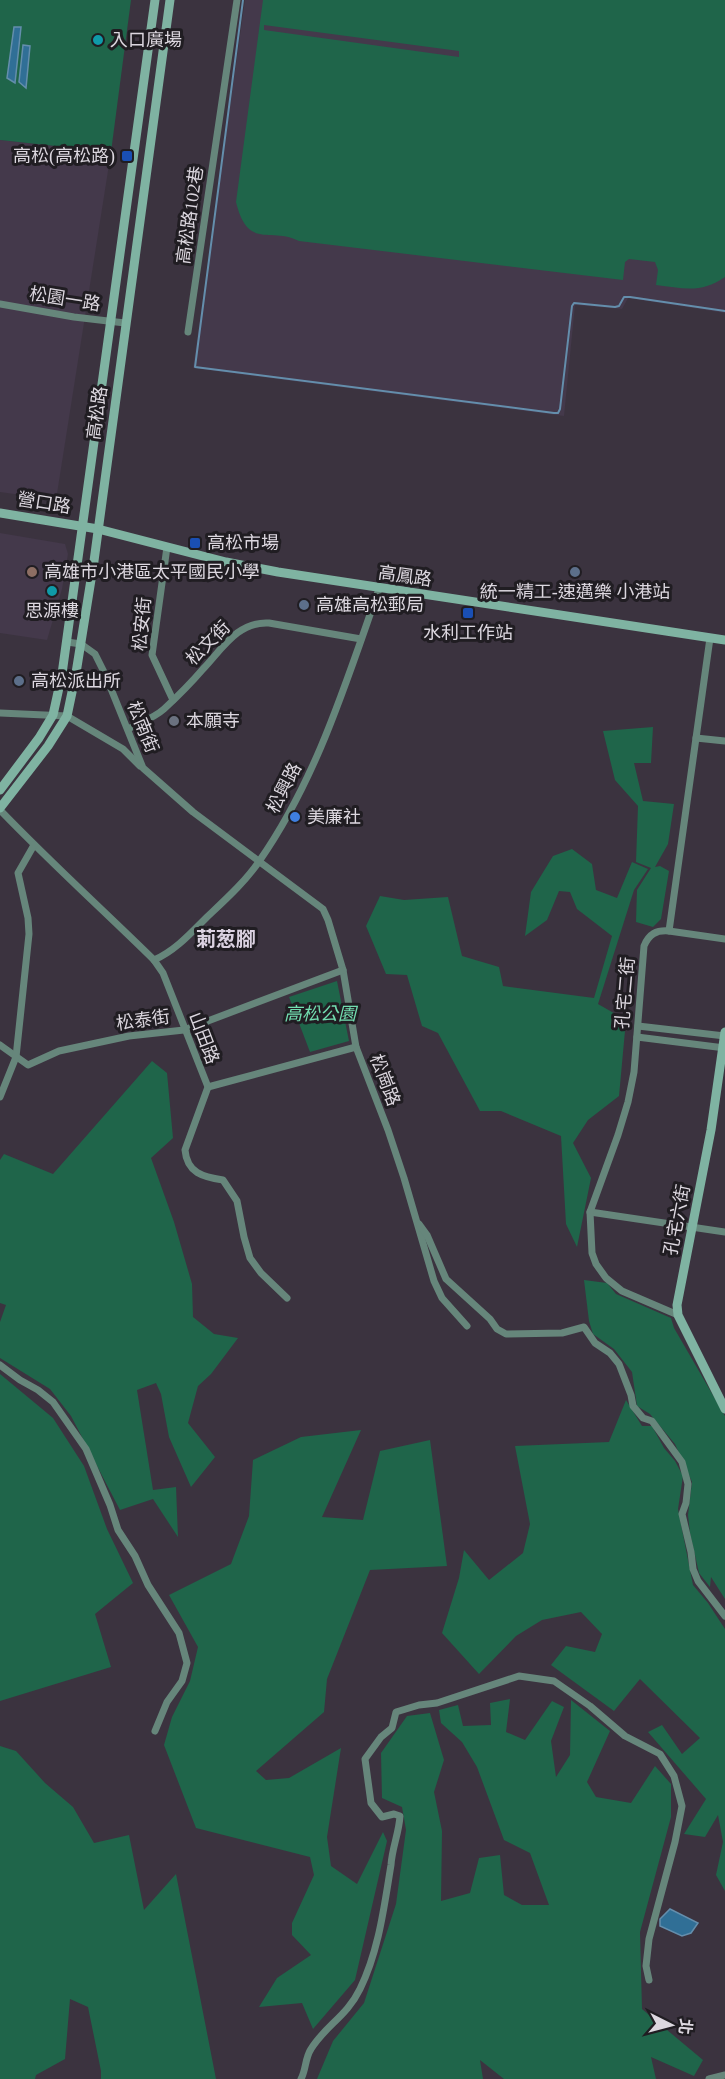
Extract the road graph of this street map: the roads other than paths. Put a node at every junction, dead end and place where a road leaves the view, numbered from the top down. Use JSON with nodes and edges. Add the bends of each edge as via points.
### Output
{"nodes":[{"id":1,"x":155,"y":0,"type":"edge"},
{"id":2,"x":170,"y":0,"type":"edge"},
{"id":3,"x":237,"y":0,"type":"edge"},
{"id":4,"x":0,"y":304,"type":"edge"},
{"id":5,"x":111,"y":321,"type":"junction"},
{"id":6,"x":125,"y":323,"type":"junction"},
{"id":7,"x":188,"y":332,"type":"dead end"},
{"id":8,"x":0,"y":513,"type":"edge"},
{"id":9,"x":84,"y":526,"type":"junction"},
{"id":10,"x":98,"y":529,"type":"junction"},
{"id":11,"x":167,"y":547,"type":"junction"},
{"id":12,"x":379,"y":589,"type":"junction"},
{"id":13,"x":710,"y":638,"type":"junction"},
{"id":14,"x":361,"y":639,"type":"junction"},
{"id":15,"x":725,"y":640,"type":"edge"},
{"id":16,"x":68,"y":642,"type":"junction"},
{"id":17,"x":81,"y":644,"type":"junction"},
{"id":18,"x":173,"y":700,"type":"junction"},
{"id":19,"x":0,"y":712,"type":"edge"},
{"id":20,"x":53,"y":715,"type":"junction"},
{"id":21,"x":67,"y":716,"type":"junction"},
{"id":22,"x":128,"y":729,"type":"junction"},
{"id":23,"x":696,"y":738,"type":"junction"},
{"id":24,"x":725,"y":741,"type":"edge"},
{"id":25,"x":143,"y":768,"type":"junction"},
{"id":26,"x":0,"y":790,"type":"edge"},
{"id":27,"x":0,"y":809,"type":"edge"},
{"id":28,"x":34,"y":845,"type":"junction"},
{"id":29,"x":260,"y":862,"type":"junction"},
{"id":30,"x":669,"y":931,"type":"junction"},
{"id":31,"x":725,"y":939,"type":"edge"},
{"id":32,"x":154,"y":960,"type":"junction"},
{"id":33,"x":343,"y":970,"type":"junction"},
{"id":34,"x":638,"y":1026,"type":"junction"},
{"id":35,"x":184,"y":1030,"type":"junction"},
{"id":36,"x":725,"y":1035,"type":"edge"},
{"id":37,"x":637,"y":1037,"type":"junction"},
{"id":38,"x":0,"y":1045,"type":"edge"},
{"id":39,"x":356,"y":1047,"type":"junction"},
{"id":40,"x":724,"y":1048,"type":"edge"},
{"id":41,"x":16,"y":1057,"type":"junction"},
{"id":42,"x":208,"y":1087,"type":"junction"},
{"id":43,"x":0,"y":1097,"type":"edge"},
{"id":44,"x":590,"y":1212,"type":"junction"},
{"id":45,"x":416,"y":1220,"type":"junction"},
{"id":46,"x":693,"y":1228,"type":"junction"},
{"id":47,"x":725,"y":1232,"type":"edge"},
{"id":48,"x":287,"y":1298,"type":"dead end"},
{"id":49,"x":678,"y":1315,"type":"junction"},
{"id":50,"x":466,"y":1326,"type":"dead end"},
{"id":51,"x":0,"y":1365,"type":"edge"},
{"id":52,"x":722,"y":1398,"type":"edge"},
{"id":53,"x":725,"y":1409,"type":"edge"},
{"id":54,"x":725,"y":1616,"type":"edge"},
{"id":55,"x":155,"y":1731,"type":"dead end"},
{"id":56,"x":649,"y":1980,"type":"dead end"},
{"id":57,"x":725,"y":2075,"type":"edge"},
{"id":58,"x":301,"y":2079,"type":"edge"},
{"id":59,"x":709,"y":2079,"type":"edge"}],
"edges":[{"from":1,"to":5,"type":"street","name":"高松路"},
{"from":2,"to":6,"type":"street","name":"高松路"},
{"from":3,"to":7,"type":"street","name":"高松路102巷"},
{"from":4,"to":5,"type":"street","name":"松園一路"},
{"from":5,"to":6,"type":"street","name":"松園一路"},
{"from":5,"to":9,"type":"street","name":"高松路"},
{"from":6,"to":10,"type":"street","name":"高松路"},
{"from":8,"to":9,"type":"street","name":"營口路"},
{"from":9,"to":10,"type":"street","name":"高鳳路"},
{"from":9,"to":16,"type":"street","name":"高松路"},
{"from":10,"to":11,"type":"street","name":"高鳳路"},
{"from":10,"to":17,"type":"street","name":"高松路"},
{"from":11,"to":12,"type":"street","name":"高鳳路","via":[[226,562]]},
{"from":11,"to":18,"type":"street","name":"松安街","via":[[152,655]]},
{"from":12,"to":13,"type":"street","name":"高鳳路"},
{"from":12,"to":14,"type":"street","name":"松興路"},
{"from":13,"to":15,"type":"street","name":"高鳳路"},
{"from":13,"to":23,"type":"street"},
{"from":14,"to":18,"type":"street","name":"松文街","via":[[258,622],[227,641]]},
{"from":14,"to":29,"type":"street","name":"松興路","via":[[325,738],[294,804]]},
{"from":16,"to":17,"type":"street"},
{"from":16,"to":20,"type":"street","name":"高松路"},
{"from":17,"to":21,"type":"street","name":"高松路"},
{"from":17,"to":22,"type":"street","name":"松南街","via":[[95,654]]},
{"from":18,"to":22,"type":"street","name":"松文街","via":[[162,711]]},
{"from":19,"to":20,"type":"street"},
{"from":20,"to":21,"type":"street"},
{"from":20,"to":26,"type":"street","name":"高松路"},
{"from":21,"to":25,"type":"street","via":[[123,749]]},
{"from":21,"to":27,"type":"street","name":"高松路"},
{"from":22,"to":25,"type":"street","name":"松南街"},
{"from":23,"to":24,"type":"street"},
{"from":23,"to":30,"type":"street"},
{"from":25,"to":29,"type":"street","name":"松南街"},
{"from":27,"to":28,"type":"street","name":"山田路"},
{"from":28,"to":32,"type":"street","name":"山田路"},
{"from":28,"to":41,"type":"street","via":[[18,873],[29,934]]},
{"from":29,"to":32,"type":"street","name":"松興路","via":[[171,951]]},
{"from":29,"to":33,"type":"street","name":"松崗路","via":[[323,909]]},
{"from":30,"to":31,"type":"street"},
{"from":30,"to":34,"type":"street","name":"孔宅二街","via":[[652,933],[644,946]]},
{"from":32,"to":35,"type":"street","name":"山田路","via":[[169,986]]},
{"from":33,"to":35,"type":"street","name":"松泰街"},
{"from":33,"to":39,"type":"street","name":"松崗路"},
{"from":34,"to":36,"type":"street"},
{"from":34,"to":37,"type":"street","name":"孔宅二街"},
{"from":35,"to":41,"type":"street","name":"松泰街","via":[[129,1036],[59,1051],[28,1065]]},
{"from":35,"to":42,"type":"street","name":"山田路"},
{"from":36,"to":40,"type":"street","name":"孔宅六街"},
{"from":37,"to":40,"type":"street"},
{"from":37,"to":44,"type":"street","name":"孔宅二街","via":[[628,1102]]},
{"from":38,"to":41,"type":"street"},
{"from":39,"to":42,"type":"street"},
{"from":39,"to":45,"type":"street","name":"松崗路","via":[[388,1130]]},
{"from":40,"to":46,"type":"street","name":"孔宅六街"},
{"from":41,"to":43,"type":"street"},
{"from":42,"to":48,"type":"street","name":"山田路","via":[[185,1150],[186,1159],[199,1174],[223,1180],[237,1201],[250,1258]]},
{"from":44,"to":46,"type":"street"},
{"from":44,"to":49,"type":"street","name":"孔宅二街","via":[[592,1253],[606,1278],[622,1291]]},
{"from":45,"to":50,"type":"street","name":"松崗路","via":[[442,1298]]},
{"from":45,"to":54,"type":"street","via":[[446,1279],[497,1329],[506,1334],[562,1333],[584,1327],[595,1343],[619,1364],[633,1406],[643,1418],[652,1421],[682,1462],[688,1484],[682,1514],[693,1569]]},
{"from":46,"to":47,"type":"street"},
{"from":46,"to":49,"type":"street","name":"孔宅六街"},
{"from":49,"to":52,"type":"street"},
{"from":51,"to":55,"type":"street","via":[[52,1402],[86,1449],[118,1530],[179,1633],[187,1663],[182,1681],[167,1702]]},
{"from":52,"to":53,"type":"street"},
{"from":56,"to":58,"type":"street","via":[[649,1938],[682,1806],[674,1776],[660,1754],[625,1736],[554,1681],[519,1676],[396,1713],[392,1728],[365,1759],[371,1803],[382,1817],[400,1816],[399,1833],[374,1957],[346,2012],[311,2049]]},
{"from":57,"to":59,"type":"street"}]}
